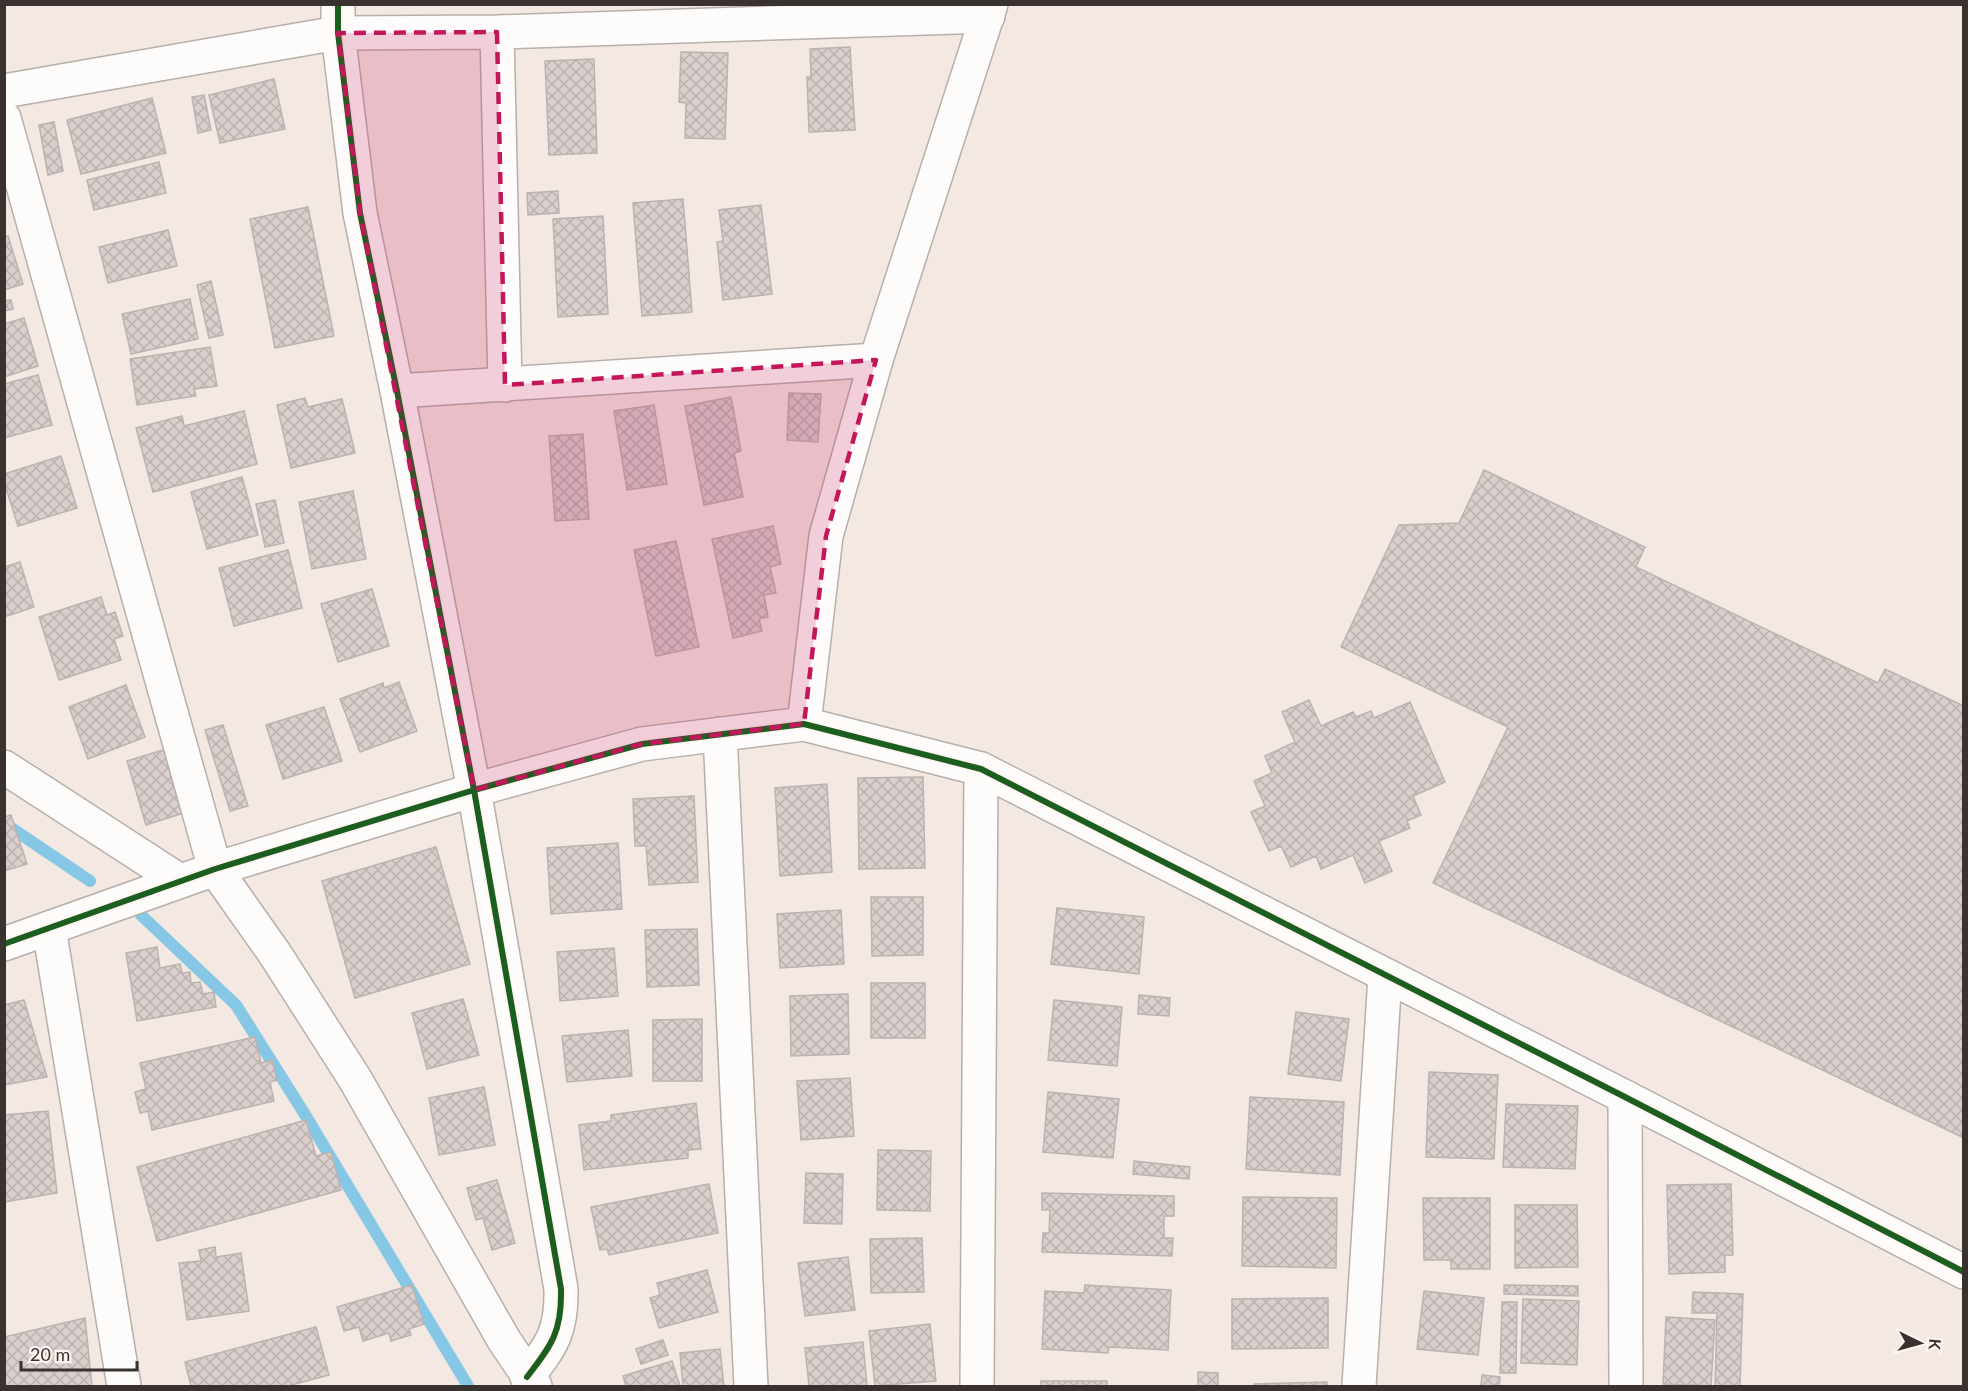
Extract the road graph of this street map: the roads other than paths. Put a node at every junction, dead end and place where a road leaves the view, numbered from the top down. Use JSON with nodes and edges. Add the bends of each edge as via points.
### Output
{"nodes":[{"id":1,"x":990,"y":10,"type":"edge"},
{"id":2,"x":338,"y":19,"type":"edge"},
{"id":3,"x":497,"y":32,"type":"junction"},
{"id":4,"x":4,"y":91,"type":"edge"},
{"id":5,"x":4,"y":118,"type":"edge"},
{"id":6,"x":876,"y":360,"type":"junction"},
{"id":7,"x":505,"y":385,"type":"junction"},
{"id":8,"x":397,"y":391,"type":"junction"},
{"id":9,"x":804,"y":724,"type":"junction"},
{"id":10,"x":720,"y":734,"type":"junction"},
{"id":11,"x":4,"y":767,"type":"edge"},
{"id":12,"x":981,"y":769,"type":"junction"},
{"id":13,"x":474,"y":790,"type":"junction"},
{"id":14,"x":215,"y":869,"type":"junction"},
{"id":15,"x":180,"y":881,"type":"junction"},
{"id":16,"x":49,"y":928,"type":"junction"},
{"id":17,"x":4,"y":944,"type":"edge"},
{"id":18,"x":1385,"y":976,"type":"junction"},
{"id":19,"x":1625,"y":1097,"type":"junction"},
{"id":20,"x":1964,"y":1272,"type":"edge"},
{"id":21,"x":531,"y":1382,"type":"edge"},
{"id":22,"x":124,"y":1386,"type":"edge"},
{"id":23,"x":751,"y":1386,"type":"edge"},
{"id":24,"x":977,"y":1386,"type":"edge"},
{"id":25,"x":1359,"y":1386,"type":"edge"},
{"id":26,"x":1626,"y":1386,"type":"edge"}],
"edges":[{"from":1,"to":3,"type":"street"},
{"from":1,"to":6,"type":"street"},
{"from":2,"to":3,"type":"street"},
{"from":2,"to":4,"type":"street"},
{"from":2,"to":8,"type":"street","via":[[360,213]]},
{"from":3,"to":7,"type":"street"},
{"from":5,"to":14,"type":"street"},
{"from":6,"to":7,"type":"street"},
{"from":6,"to":9,"type":"street","via":[[826,536]]},
{"from":7,"to":8,"type":"street"},
{"from":8,"to":13,"type":"street"},
{"from":9,"to":10,"type":"street"},
{"from":9,"to":12,"type":"street"},
{"from":10,"to":13,"type":"street","via":[[642,744]]},
{"from":10,"to":23,"type":"street"},
{"from":11,"to":15,"type":"street"},
{"from":12,"to":18,"type":"street"},
{"from":12,"to":24,"type":"street"},
{"from":13,"to":14,"type":"street"},
{"from":13,"to":21,"type":"street","via":[[561,1289],[558,1329]]},
{"from":14,"to":15,"type":"street"},
{"from":14,"to":21,"type":"street","via":[[355,1079]]},
{"from":15,"to":16,"type":"street"},
{"from":16,"to":17,"type":"street"},
{"from":16,"to":22,"type":"street"},
{"from":18,"to":19,"type":"street"},
{"from":18,"to":25,"type":"street"},
{"from":19,"to":20,"type":"street"},
{"from":19,"to":26,"type":"street"}]}
